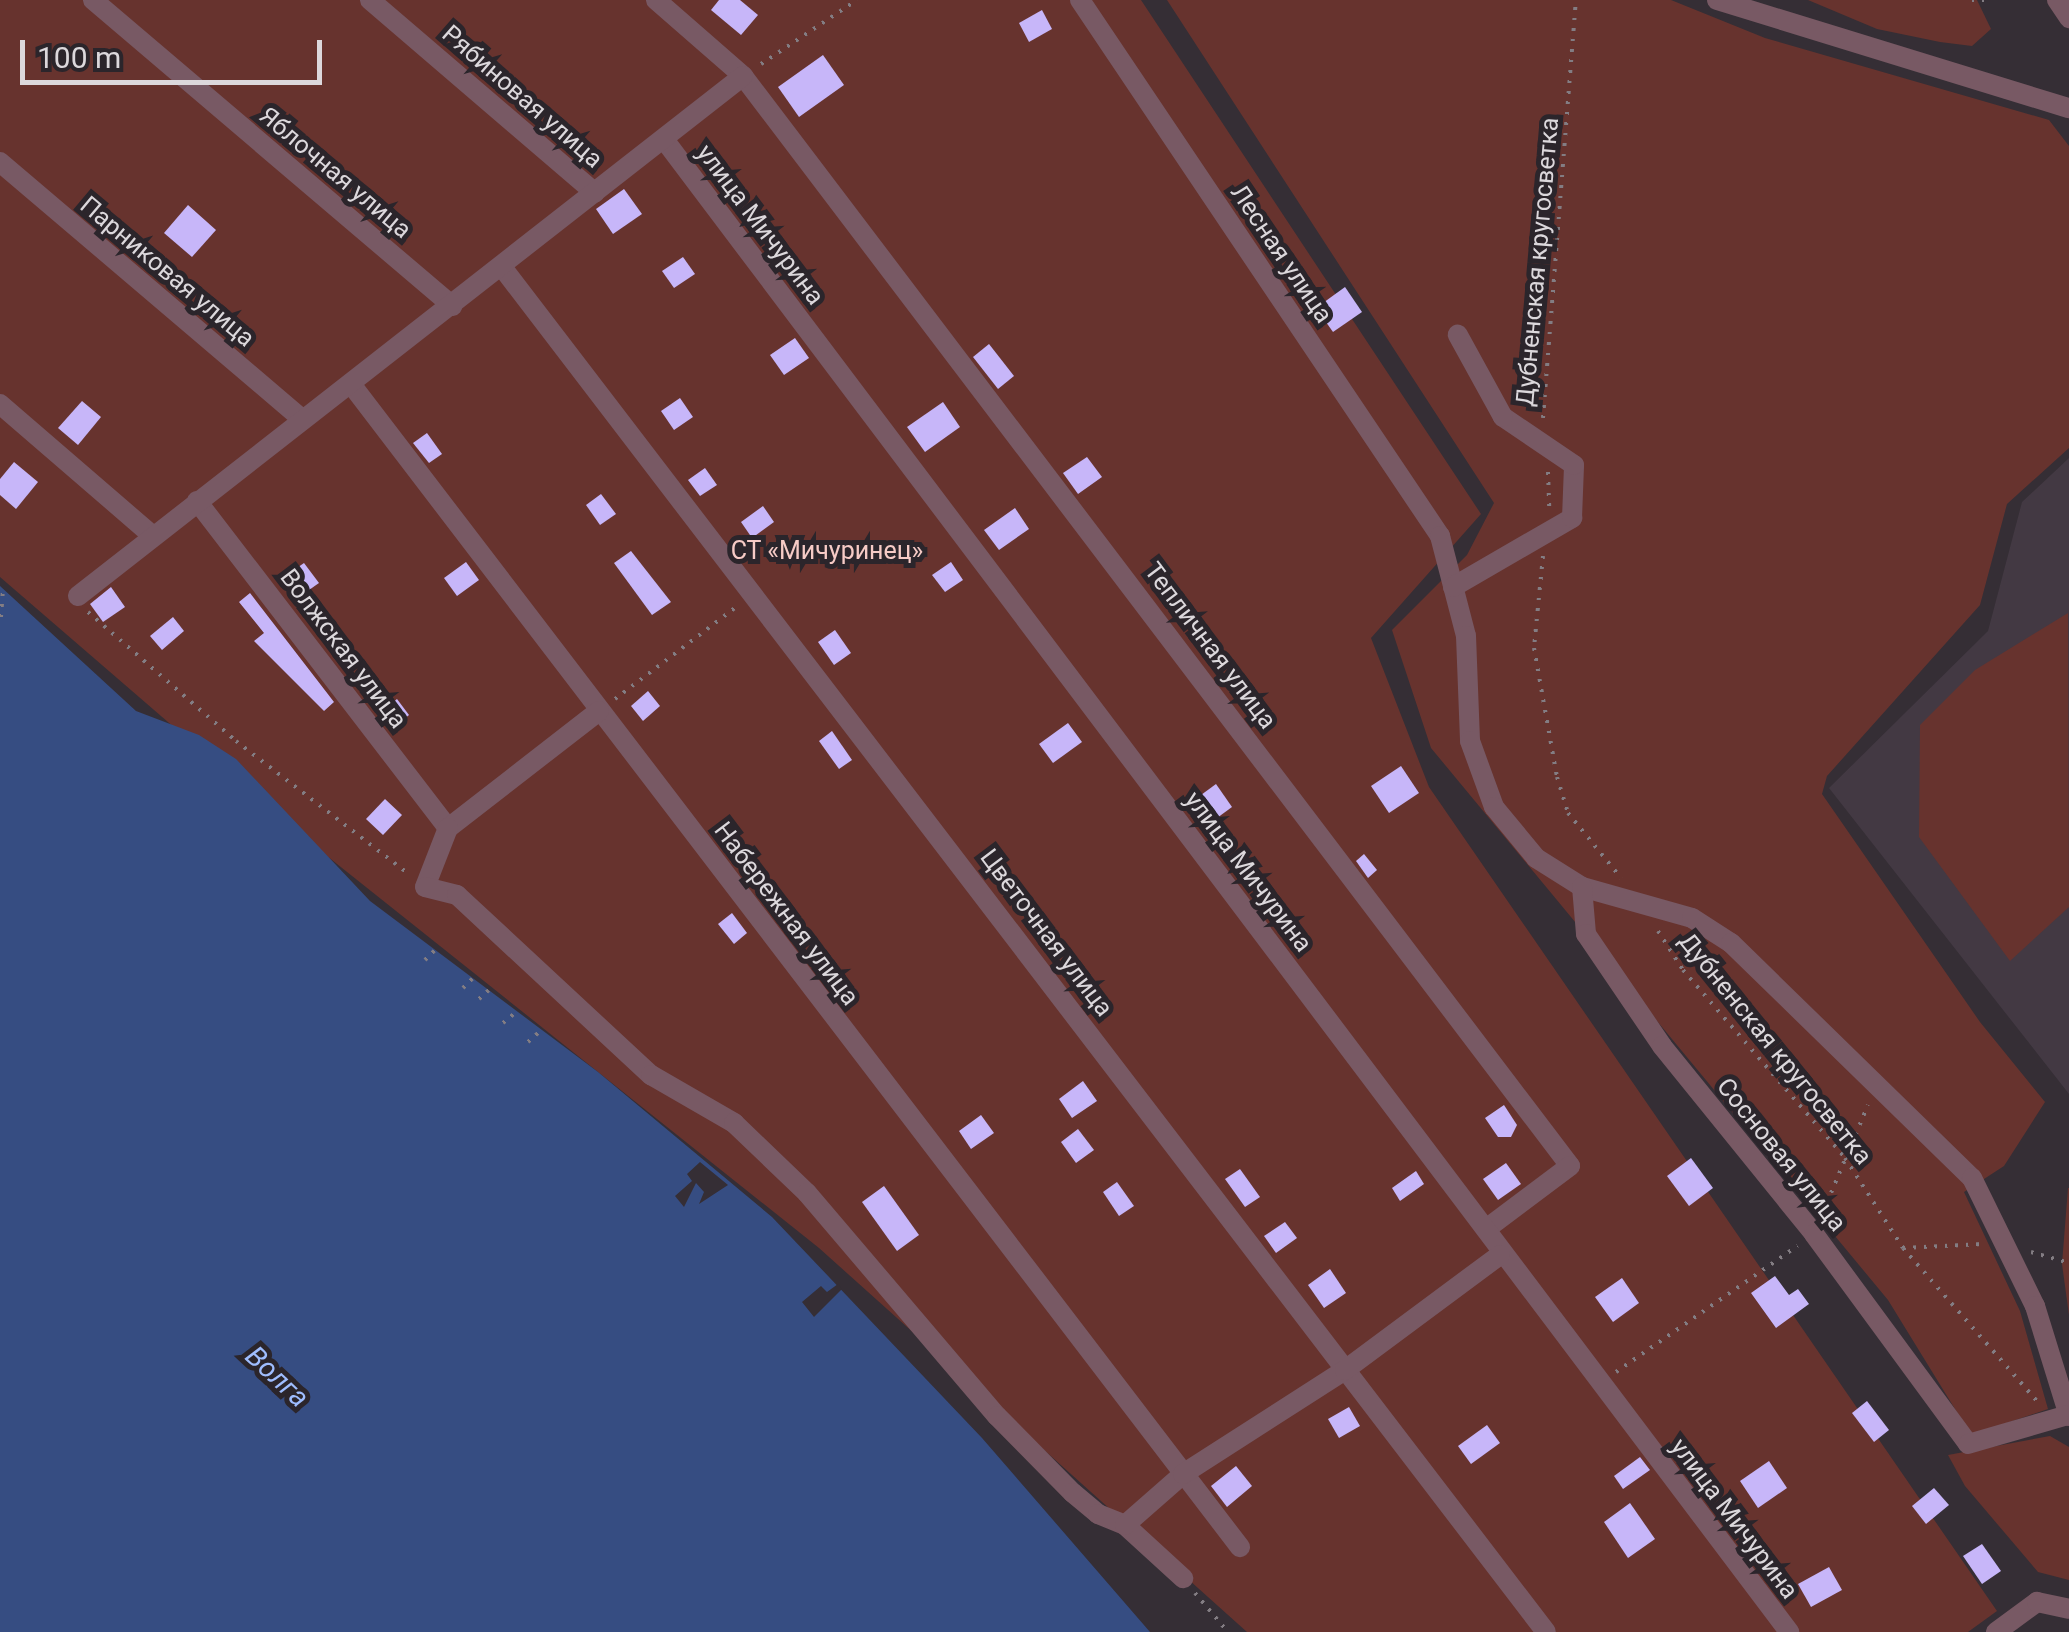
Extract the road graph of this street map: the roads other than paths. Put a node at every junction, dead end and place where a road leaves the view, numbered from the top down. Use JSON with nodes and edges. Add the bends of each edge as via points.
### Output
{"nodes":[{"id":1,"x":92,"y":0,"type":"edge"},
{"id":2,"x":370,"y":0,"type":"edge"},
{"id":3,"x":656,"y":0,"type":"edge"},
{"id":4,"x":1080,"y":0,"type":"edge"},
{"id":5,"x":1717,"y":0,"type":"edge"},
{"id":6,"x":2057,"y":0,"type":"edge"},
{"id":7,"x":2069,"y":18,"type":"edge"},
{"id":8,"x":743,"y":76,"type":"junction"},
{"id":9,"x":2069,"y":108,"type":"edge"},
{"id":10,"x":666,"y":142,"type":"junction"},
{"id":11,"x":0,"y":162,"type":"edge"},
{"id":12,"x":595,"y":193,"type":"junction"},
{"id":13,"x":502,"y":267,"type":"junction"},
{"id":14,"x":452,"y":306,"type":"junction"},
{"id":15,"x":1458,"y":335,"type":"dead end"},
{"id":16,"x":351,"y":384,"type":"junction"},
{"id":17,"x":0,"y":404,"type":"edge"},
{"id":18,"x":302,"y":419,"type":"junction"},
{"id":19,"x":197,"y":500,"type":"junction"},
{"id":20,"x":152,"y":535,"type":"junction"},
{"id":21,"x":1453,"y":586,"type":"junction"},
{"id":22,"x":78,"y":596,"type":"road end"},
{"id":23,"x":600,"y":711,"type":"junction"},
{"id":24,"x":448,"y":828,"type":"junction"},
{"id":25,"x":1582,"y":887,"type":"junction"},
{"id":26,"x":1486,"y":1229,"type":"junction"},
{"id":27,"x":1500,"y":1255,"type":"junction"},
{"id":28,"x":1344,"y":1370,"type":"junction"},
{"id":29,"x":2068,"y":1416,"type":"edge"},
{"id":30,"x":1183,"y":1474,"type":"junction"},
{"id":31,"x":1125,"y":1524,"type":"junction"},
{"id":32,"x":1240,"y":1547,"type":"dead end"},
{"id":33,"x":1183,"y":1578,"type":"road end"},
{"id":34,"x":2069,"y":1609,"type":"edge"},
{"id":35,"x":1546,"y":1632,"type":"edge"},
{"id":36,"x":1789,"y":1632,"type":"edge"},
{"id":37,"x":1996,"y":1632,"type":"edge"}],
"edges":[{"from":1,"to":14,"type":"street","name":"Яблочная улица"},
{"from":2,"to":12,"type":"street","name":"Рябиновая улица"},
{"from":3,"to":8,"type":"street"},
{"from":4,"to":21,"type":"street","name":"Лесная улица","via":[[1440,536]]},
{"from":5,"to":9,"type":"street"},
{"from":6,"to":7,"type":"street"},
{"from":8,"to":10,"type":"street"},
{"from":8,"to":26,"type":"street","name":"Тепличная улица","via":[[1570,1166]]},
{"from":10,"to":12,"type":"street"},
{"from":10,"to":26,"type":"street","name":"улица Мичурина"},
{"from":11,"to":18,"type":"street","name":"Парниковая улица"},
{"from":12,"to":13,"type":"street"},
{"from":13,"to":14,"type":"street"},
{"from":13,"to":28,"type":"street","name":"Цветочная улица"},
{"from":14,"to":16,"type":"street"},
{"from":15,"to":21,"type":"street","via":[[1504,416],[1574,465],[1572,518]]},
{"from":16,"to":18,"type":"street"},
{"from":16,"to":23,"type":"street","name":"Набережная улица"},
{"from":17,"to":20,"type":"street"},
{"from":18,"to":19,"type":"street"},
{"from":19,"to":20,"type":"street"},
{"from":19,"to":24,"type":"street","name":"Волжская улица"},
{"from":20,"to":22,"type":"street"},
{"from":21,"to":25,"type":"street","name":"Лесная улица","via":[[1466,636],[1470,742],[1494,807],[1536,858]]},
{"from":23,"to":24,"type":"street"},
{"from":23,"to":30,"type":"street","name":"Набережная улица"},
{"from":24,"to":31,"type":"street","via":[[424,886],[457,894],[650,1075],[734,1123],[807,1193],[996,1416],[1098,1514]]},
{"from":25,"to":29,"type":"street","name":"Лесная улица","via":[[1692,918],[1732,943],[1972,1178],[2035,1306]]},
{"from":25,"to":29,"type":"street","name":"Сосновая улица","via":[[1586,934],[1662,1046],[1814,1234],[1968,1444]]},
{"from":26,"to":27,"type":"street","name":"улица Мичурина"},
{"from":27,"to":28,"type":"street"},
{"from":27,"to":36,"type":"street","name":"улица Мичурина"},
{"from":28,"to":30,"type":"street"},
{"from":28,"to":35,"type":"street","name":"Цветочная улица"},
{"from":30,"to":31,"type":"street"},
{"from":30,"to":32,"type":"street","name":"Набережная улица"},
{"from":31,"to":33,"type":"street"},
{"from":34,"to":37,"type":"street","via":[[2037,1602]]}]}
